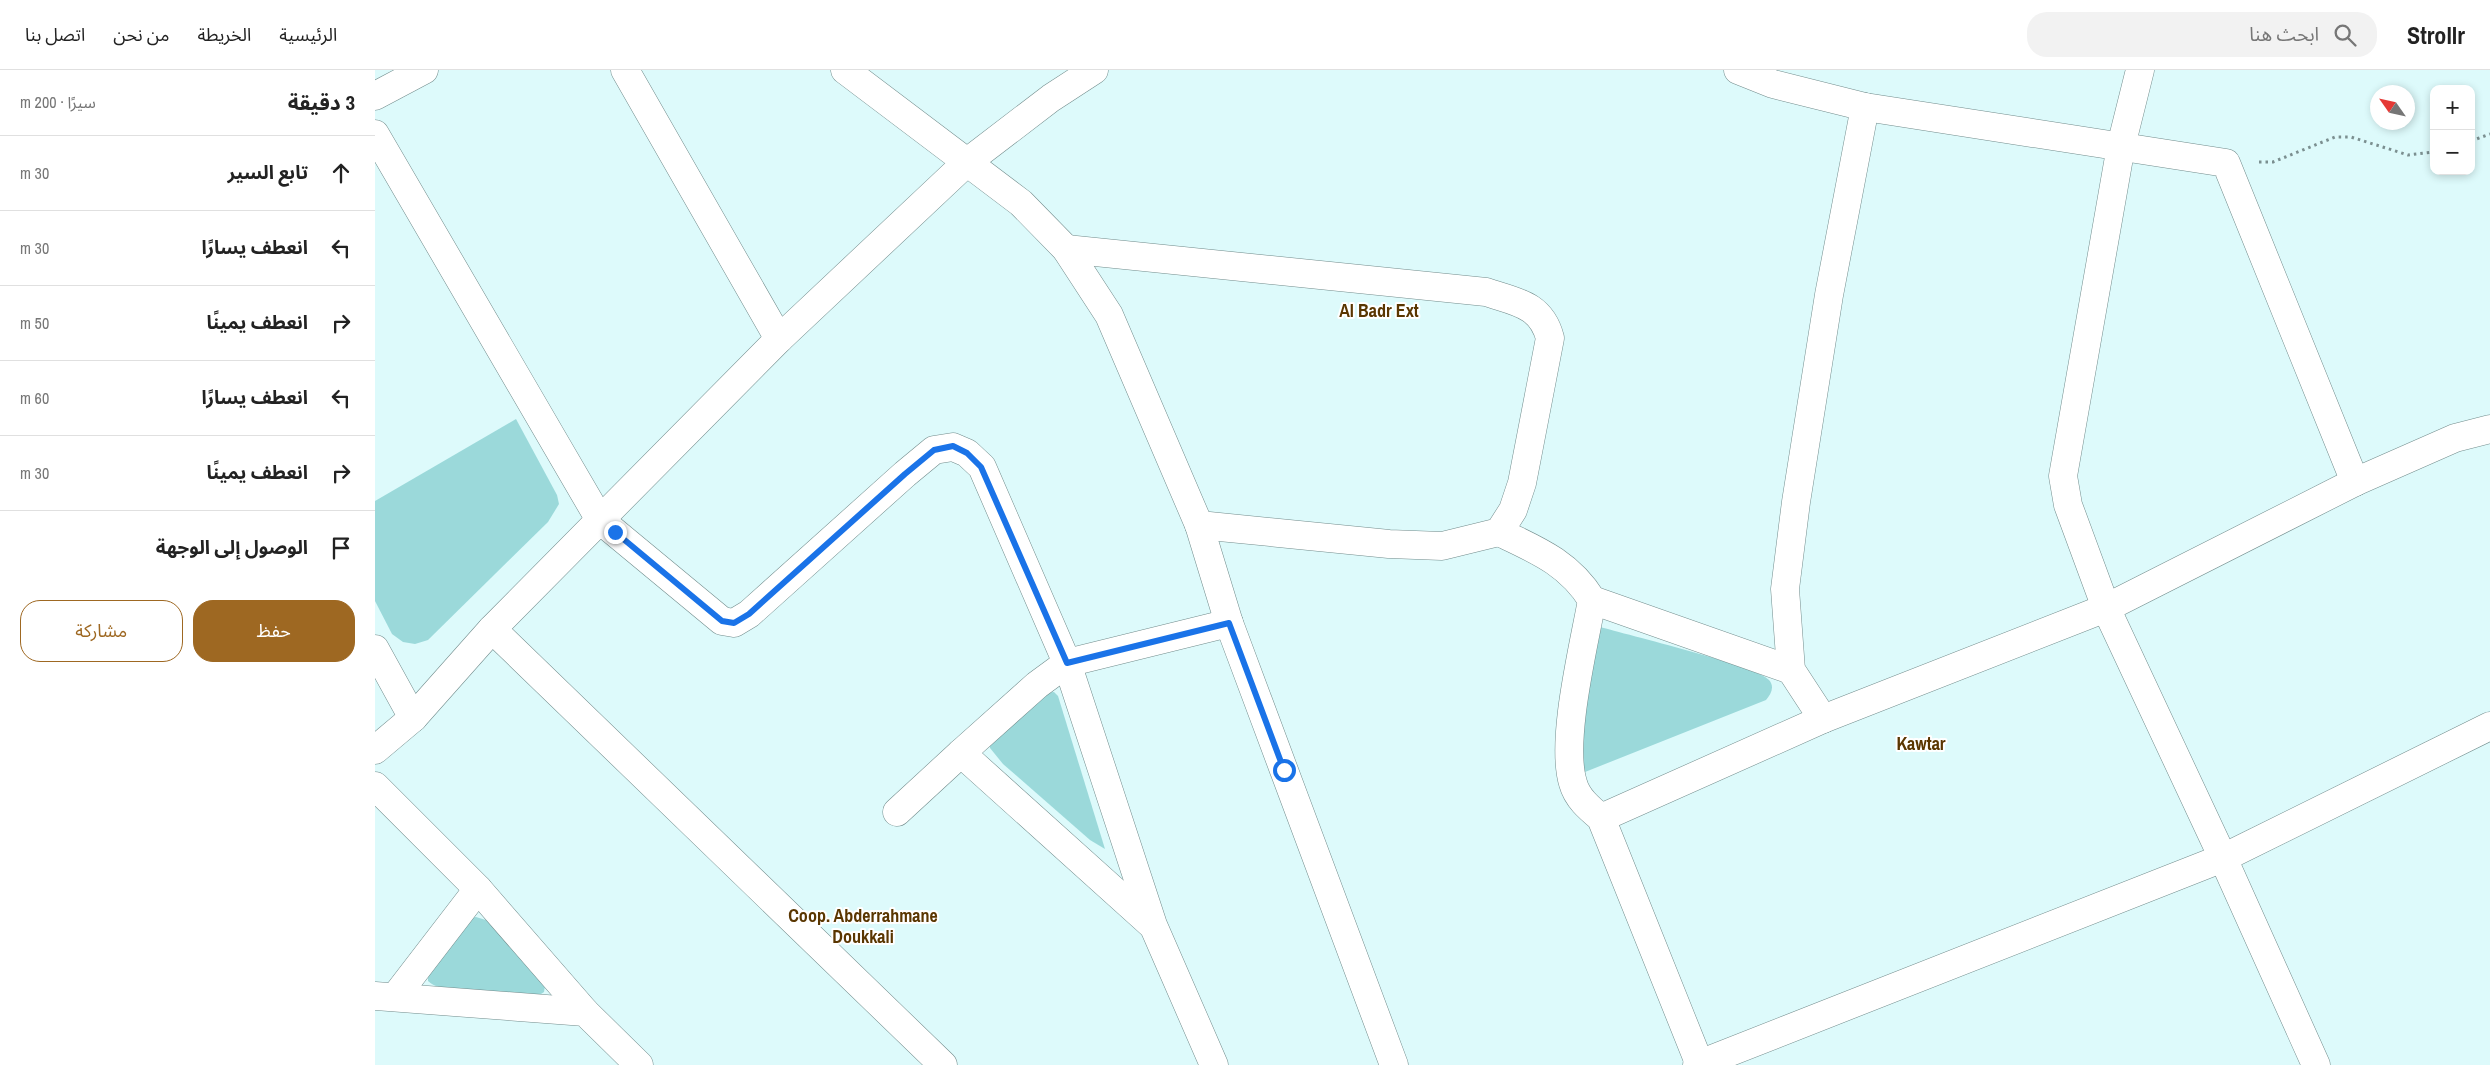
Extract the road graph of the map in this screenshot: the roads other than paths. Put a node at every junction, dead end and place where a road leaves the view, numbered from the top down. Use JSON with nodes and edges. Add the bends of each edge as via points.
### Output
{"nodes":[{"id":1,"x":424,"y":70,"type":"edge"},
{"id":2,"x":625,"y":70,"type":"edge"},
{"id":3,"x":845,"y":70,"type":"edge"},
{"id":4,"x":1094,"y":70,"type":"edge"},
{"id":5,"x":1738,"y":70,"type":"edge"},
{"id":6,"x":2140,"y":70,"type":"edge"},
{"id":7,"x":375,"y":96,"type":"edge"},
{"id":8,"x":1865,"y":107,"type":"junction"},
{"id":9,"x":375,"y":134,"type":"edge"},
{"id":10,"x":2121,"y":146,"type":"junction"},
{"id":11,"x":966,"y":163,"type":"junction"},
{"id":12,"x":1066,"y":249,"type":"junction"},
{"id":13,"x":779,"y":339,"type":"junction"},
{"id":14,"x":2490,"y":429,"type":"edge"},
{"id":15,"x":2355,"y":482,"type":"junction"},
{"id":16,"x":601,"y":520,"type":"junction"},
{"id":17,"x":1199,"y":525,"type":"junction"},
{"id":18,"x":1499,"y":532,"type":"junction"},
{"id":19,"x":1592,"y":600,"type":"junction"},
{"id":20,"x":2106,"y":608,"type":"junction"},
{"id":21,"x":1229,"y":623,"type":"junction"},
{"id":22,"x":492,"y":629,"type":"junction"},
{"id":23,"x":375,"y":649,"type":"edge"},
{"id":24,"x":1067,"y":663,"type":"junction"},
{"id":25,"x":1791,"y":670,"type":"junction"},
{"id":26,"x":413,"y":718,"type":"junction"},
{"id":27,"x":1823,"y":719,"type":"junction"},
{"id":28,"x":2490,"y":726,"type":"edge"},
{"id":29,"x":375,"y":750,"type":"edge"},
{"id":30,"x":961,"y":753,"type":"junction"},
{"id":31,"x":375,"y":786,"type":"edge"},
{"id":32,"x":897,"y":812,"type":"dead end"},
{"id":33,"x":1601,"y":818,"type":"junction"},
{"id":34,"x":2223,"y":858,"type":"junction"},
{"id":35,"x":478,"y":889,"type":"junction"},
{"id":36,"x":1153,"y":925,"type":"junction"},
{"id":37,"x":385,"y":997,"type":"edge"},
{"id":38,"x":585,"y":1012,"type":"junction"},
{"id":39,"x":639,"y":1065,"type":"edge"},
{"id":40,"x":943,"y":1065,"type":"edge"},
{"id":41,"x":1214,"y":1065,"type":"edge"},
{"id":42,"x":1394,"y":1065,"type":"edge"},
{"id":43,"x":1699,"y":1065,"type":"edge"},
{"id":44,"x":2317,"y":1065,"type":"edge"}],
"edges":[{"from":1,"to":7,"type":"street"},
{"from":2,"to":13,"type":"street"},
{"from":3,"to":11,"type":"street"},
{"from":4,"to":11,"type":"street","via":[[1051,98]]},
{"from":5,"to":8,"type":"street","via":[[1773,84]]},
{"from":6,"to":10,"type":"street"},
{"from":8,"to":10,"type":"street"},
{"from":8,"to":25,"type":"street","via":[[1829,295],[1796,502],[1785,589]]},
{"from":9,"to":16,"type":"street"},
{"from":10,"to":15,"type":"street","via":[[2226,162]]},
{"from":10,"to":20,"type":"street","via":[[2063,476],[2068,505]]},
{"from":11,"to":12,"type":"street","via":[[1021,203]]},
{"from":11,"to":13,"type":"street"},
{"from":12,"to":17,"type":"street","via":[[1109,315]]},
{"from":12,"to":18,"type":"street","via":[[1486,292],[1539,313],[1550,338],[1522,483],[1513,510]]},
{"from":13,"to":16,"type":"street"},
{"from":14,"to":15,"type":"street","via":[[2455,438]]},
{"from":15,"to":20,"type":"street"},
{"from":16,"to":22,"type":"street"},
{"from":16,"to":24,"type":"street","via":[[722,621],[734,623],[749,614],[934,450],[953,446],[967,453],[981,467]]},
{"from":17,"to":18,"type":"street","via":[[1389,544],[1442,546]]},
{"from":17,"to":21,"type":"street"},
{"from":18,"to":19,"type":"street","via":[[1567,568],[1582,583]]},
{"from":19,"to":25,"type":"street"},
{"from":19,"to":33,"type":"street","via":[[1569,752],[1573,783],[1583,802]]},
{"from":20,"to":27,"type":"street"},
{"from":20,"to":34,"type":"street"},
{"from":21,"to":24,"type":"street"},
{"from":21,"to":42,"type":"street"},
{"from":22,"to":26,"type":"street"},
{"from":22,"to":40,"type":"street"},
{"from":23,"to":26,"type":"street"},
{"from":24,"to":30,"type":"street","via":[[1037,685]]},
{"from":24,"to":36,"type":"street"},
{"from":25,"to":27,"type":"street"},
{"from":26,"to":29,"type":"street"},
{"from":27,"to":33,"type":"street"},
{"from":28,"to":34,"type":"street"},
{"from":30,"to":32,"type":"street"},
{"from":30,"to":36,"type":"street"},
{"from":31,"to":35,"type":"street"},
{"from":33,"to":43,"type":"street"},
{"from":34,"to":43,"type":"street"},
{"from":34,"to":44,"type":"street"},
{"from":35,"to":37,"type":"street"},
{"from":35,"to":38,"type":"street"},
{"from":36,"to":41,"type":"street"},
{"from":37,"to":38,"type":"street"},
{"from":38,"to":39,"type":"street"}]}
